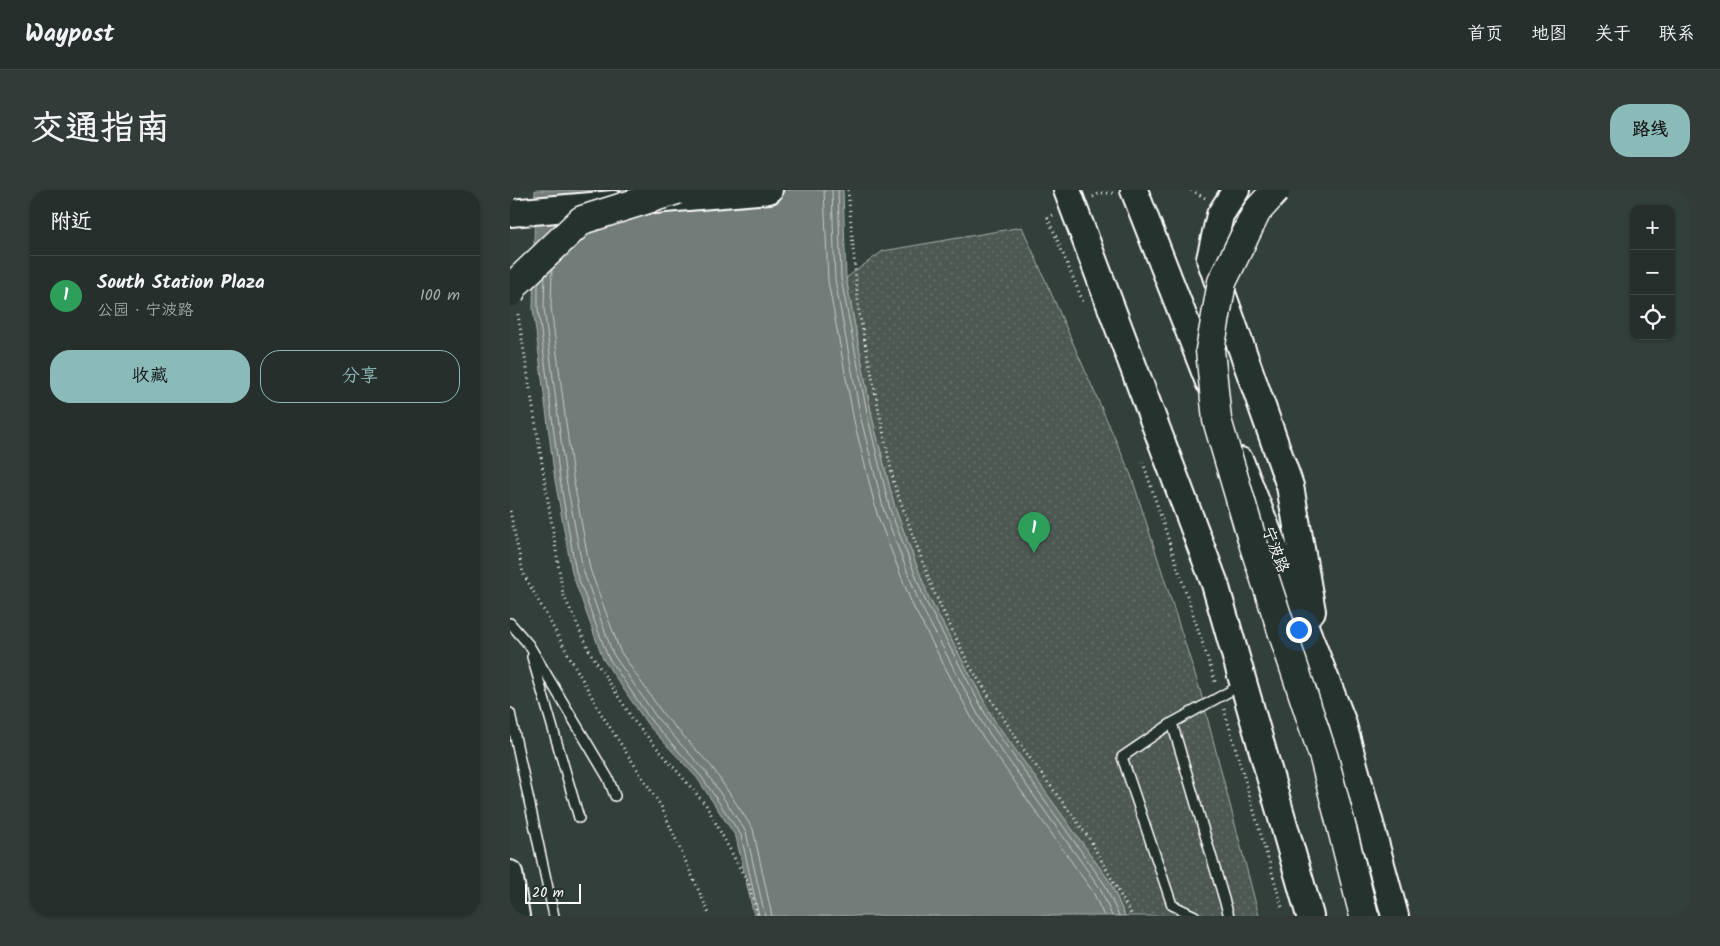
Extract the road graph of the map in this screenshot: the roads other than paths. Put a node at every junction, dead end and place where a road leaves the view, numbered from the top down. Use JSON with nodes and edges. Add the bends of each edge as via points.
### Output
{"nodes":[{"id":1,"x":677,"y":190,"type":"edge"},
{"id":2,"x":769,"y":190,"type":"edge"},
{"id":3,"x":1068,"y":190,"type":"edge"},
{"id":4,"x":1134,"y":190,"type":"edge"},
{"id":5,"x":1236,"y":190,"type":"edge"},
{"id":6,"x":1276,"y":190,"type":"edge"},
{"id":7,"x":510,"y":213,"type":"edge"},
{"id":8,"x":514,"y":302,"type":"edge"},
{"id":9,"x":510,"y":623,"type":"edge"},
{"id":10,"x":529,"y":645,"type":"junction"},
{"id":11,"x":1243,"y":684,"type":"junction"},
{"id":12,"x":510,"y":713,"type":"edge"},
{"id":13,"x":1342,"y":721,"type":"junction"},
{"id":14,"x":1172,"y":723,"type":"junction"},
{"id":15,"x":615,"y":796,"type":"dead end"},
{"id":16,"x":579,"y":818,"type":"dead end"},
{"id":17,"x":510,"y":873,"type":"edge"},
{"id":18,"x":516,"y":916,"type":"edge"},
{"id":19,"x":554,"y":916,"type":"edge"},
{"id":20,"x":1195,"y":916,"type":"edge"},
{"id":21,"x":1229,"y":916,"type":"edge"},
{"id":22,"x":1310,"y":916,"type":"edge"},
{"id":23,"x":1364,"y":916,"type":"edge"},
{"id":24,"x":1395,"y":916,"type":"edge"}],
"edges":[{"from":1,"to":8,"type":"highway","bridge":true,"via":[[582,220],[516,283]]},
{"from":2,"to":7,"type":"main road","bridge":true},
{"from":3,"to":11,"type":"main road","via":[[1215,584]]},
{"from":4,"to":13,"type":"main road","name":"宁波路"},
{"from":5,"to":13,"type":"main road","via":[[1220,215],[1210,259],[1290,486],[1309,599]]},
{"from":6,"to":23,"type":"highway","bridge":true,"via":[[1257,211],[1222,282],[1210,350],[1217,420],[1254,546],[1324,758]]},
{"from":9,"to":10,"type":"lane"},
{"from":10,"to":15,"type":"lane","via":[[608,778]]},
{"from":10,"to":16,"type":"lane"},
{"from":11,"to":14,"type":"lane"},
{"from":11,"to":22,"type":"main road"},
{"from":12,"to":19,"type":"lane"},
{"from":13,"to":24,"type":"main road","name":"宁波路"},
{"from":14,"to":20,"type":"lane","via":[[1122,757],[1172,904]]},
{"from":14,"to":21,"type":"lane"},
{"from":17,"to":18,"type":"main road"}]}
